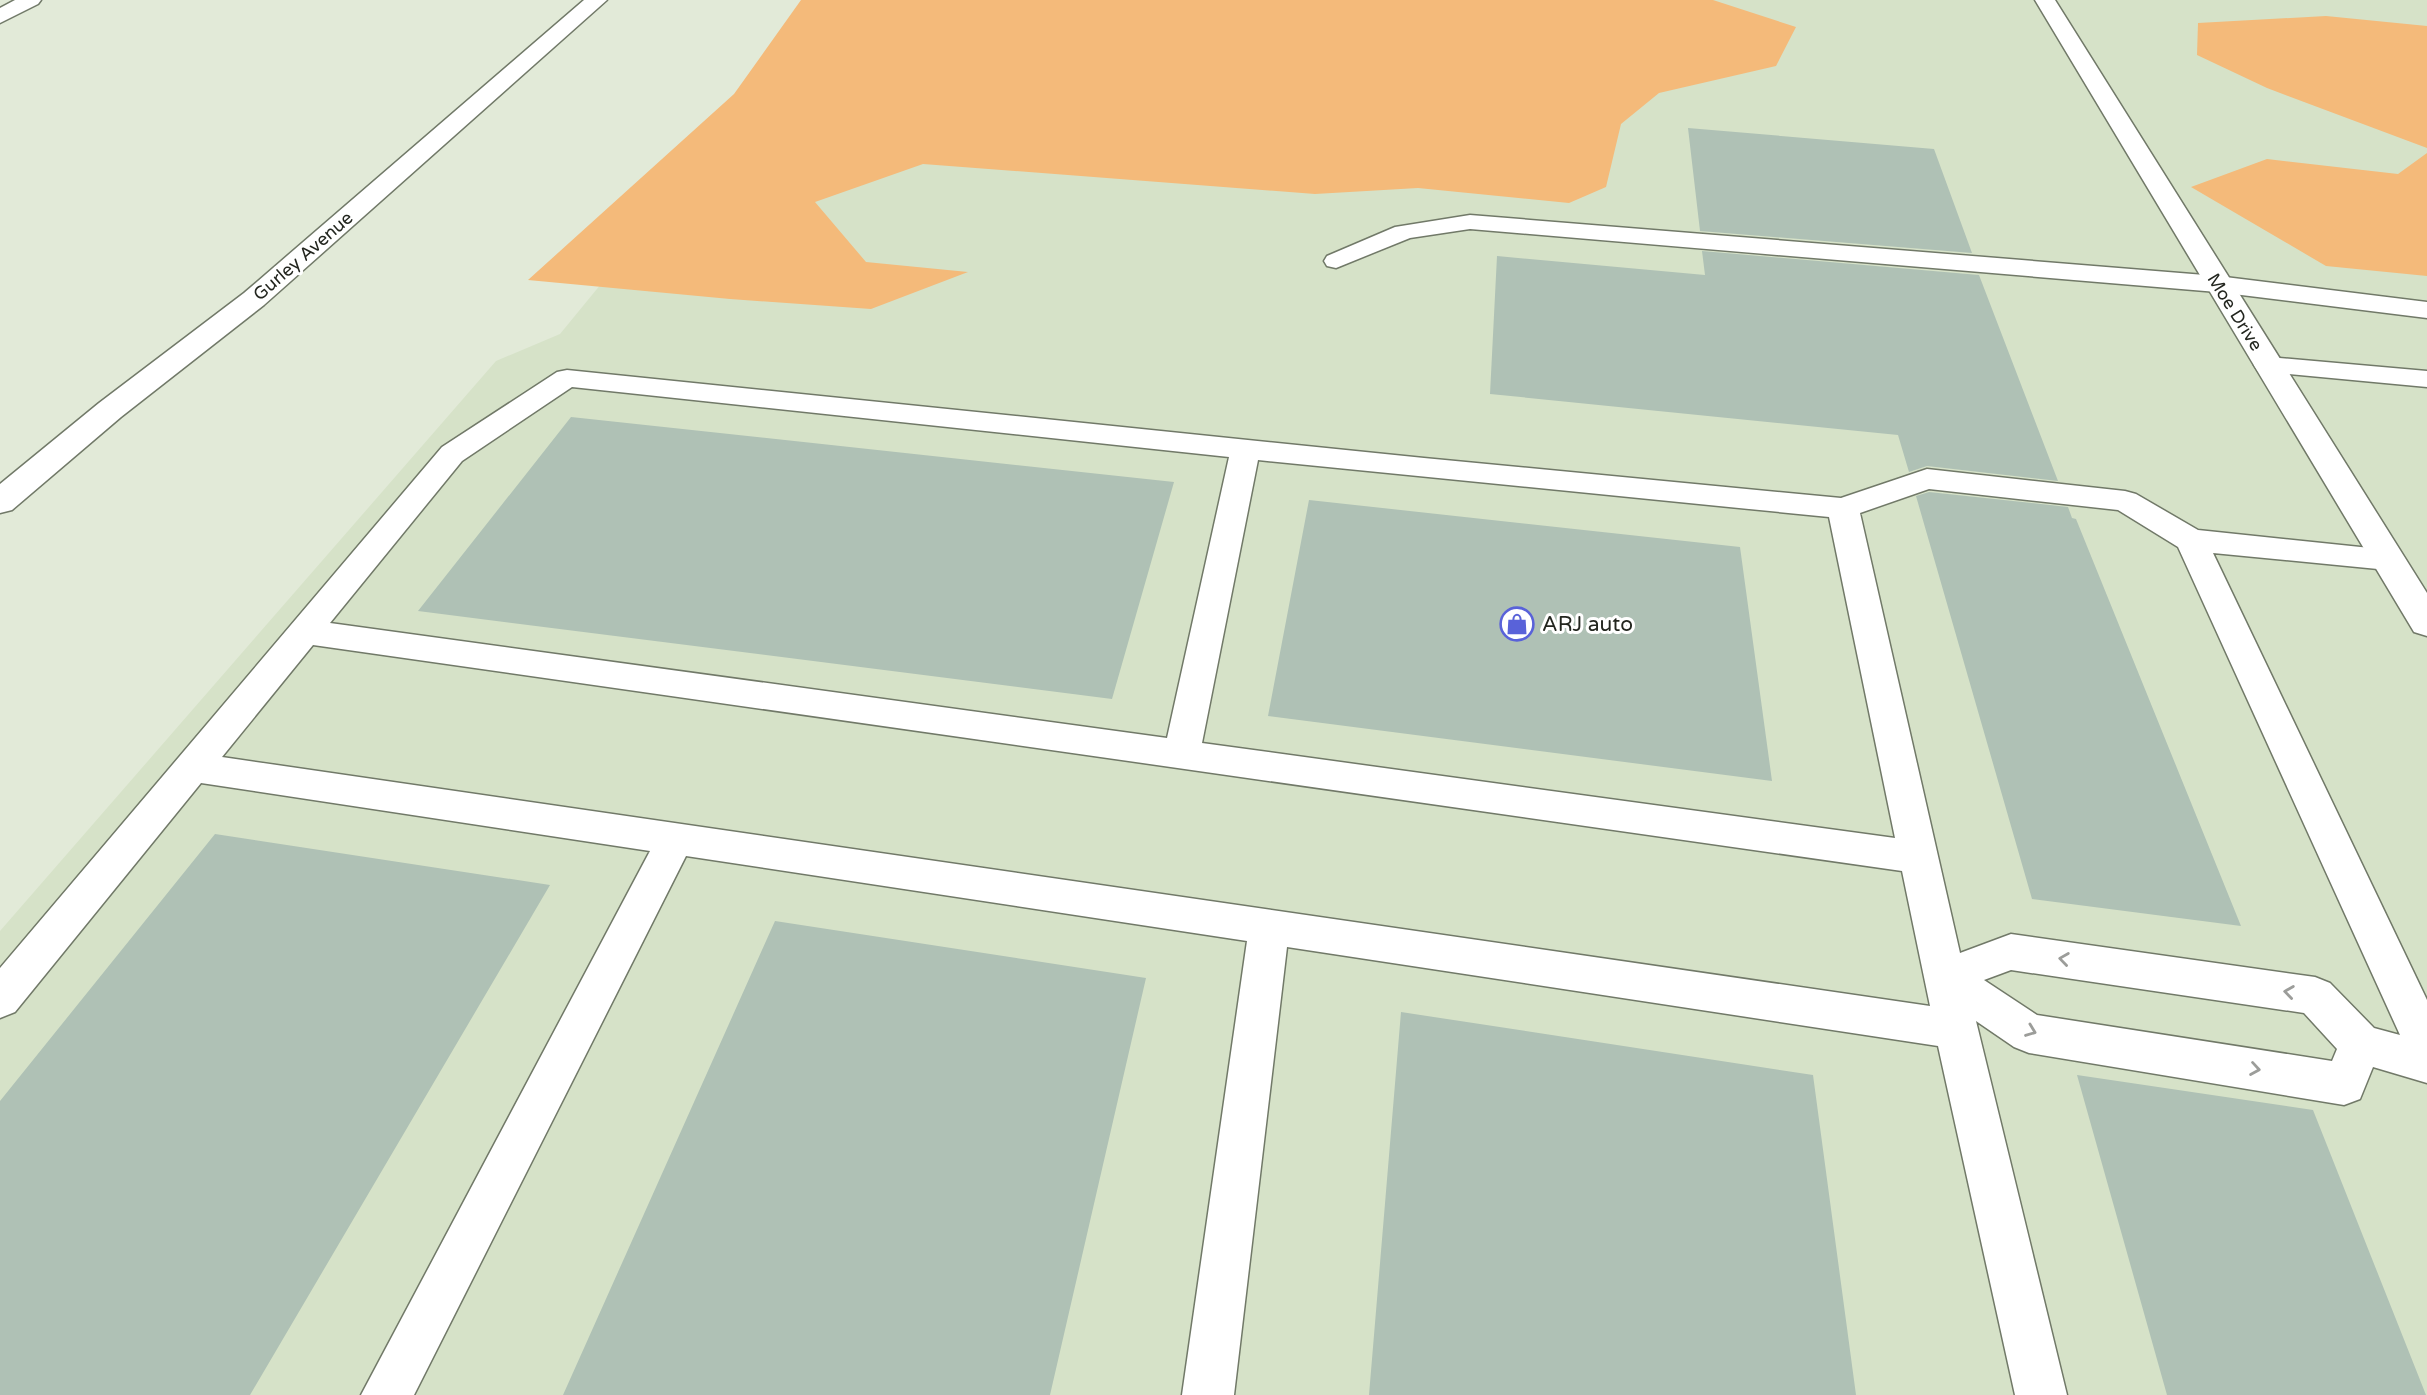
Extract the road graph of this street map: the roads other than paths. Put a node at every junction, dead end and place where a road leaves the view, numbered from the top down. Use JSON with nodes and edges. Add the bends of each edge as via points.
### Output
{"nodes":[{"id":1,"x":31,"y":0,"type":"edge"},
{"id":2,"x":597,"y":0,"type":"edge"},
{"id":3,"x":2045,"y":0,"type":"edge"},
{"id":4,"x":0,"y":17,"type":"edge"},
{"id":5,"x":1336,"y":261,"type":"dead end"},
{"id":6,"x":2217,"y":284,"type":"junction"},
{"id":7,"x":2427,"y":310,"type":"edge"},
{"id":8,"x":2268,"y":365,"type":"junction"},
{"id":9,"x":2427,"y":379,"type":"edge"},
{"id":10,"x":1245,"y":450,"type":"junction"},
{"id":11,"x":0,"y":502,"type":"edge"},
{"id":12,"x":1843,"y":508,"type":"junction"},
{"id":13,"x":2191,"y":540,"type":"junction"},
{"id":14,"x":2388,"y":559,"type":"junction"},
{"id":15,"x":2427,"y":623,"type":"edge"},
{"id":16,"x":304,"y":632,"type":"junction"},
{"id":17,"x":1182,"y":754,"type":"junction"},
{"id":18,"x":192,"y":767,"type":"junction"},
{"id":19,"x":676,"y":839,"type":"junction"},
{"id":20,"x":1918,"y":857,"type":"junction"},
{"id":21,"x":1269,"y":928,"type":"junction"},
{"id":22,"x":1944,"y":977,"type":"junction"},
{"id":23,"x":0,"y":999,"type":"edge"},
{"id":24,"x":1956,"y":1029,"type":"junction"},
{"id":25,"x":2361,"y":1044,"type":"junction"},
{"id":26,"x":2427,"y":1046,"type":"edge"},
{"id":27,"x":2427,"y":1063,"type":"edge"},
{"id":28,"x":387,"y":1395,"type":"edge"},
{"id":29,"x":1208,"y":1395,"type":"edge"},
{"id":30,"x":2040,"y":1395,"type":"edge"}],
"edges":[{"from":1,"to":4,"type":"street"},
{"from":2,"to":11,"type":"street","name":"Gurley Avenue","via":[[254,299]]},
{"from":3,"to":6,"type":"street","name":"Moe Drive"},
{"from":5,"to":6,"type":"lane","via":[[1404,232],[1470,222]]},
{"from":6,"to":7,"type":"lane"},
{"from":6,"to":8,"type":"street","name":"Moe Drive"},
{"from":8,"to":9,"type":"lane"},
{"from":8,"to":14,"type":"street","name":"Moe Drive"},
{"from":10,"to":12,"type":"lane"},
{"from":10,"to":16,"type":"lane","via":[[568,378],[452,454]]},
{"from":10,"to":17,"type":"lane"},
{"from":12,"to":13,"type":"lane","via":[[1927,479],[2125,501]]},
{"from":12,"to":20,"type":"lane"},
{"from":13,"to":14,"type":"lane"},
{"from":13,"to":26,"type":"lane"},
{"from":14,"to":15,"type":"street","name":"Moe Drive"},
{"from":16,"to":17,"type":"lane"},
{"from":16,"to":18,"type":"lane"},
{"from":17,"to":20,"type":"lane"},
{"from":18,"to":19,"type":"lane"},
{"from":18,"to":23,"type":"lane"},
{"from":19,"to":21,"type":"lane"},
{"from":19,"to":28,"type":"lane"},
{"from":20,"to":22,"type":"lane"},
{"from":21,"to":24,"type":"lane"},
{"from":21,"to":29,"type":"lane"},
{"from":22,"to":24,"type":"lane"},
{"from":25,"to":22,"type":"lane","one_way":true,"via":[[2315,996],[2011,952]]},
{"from":22,"to":25,"type":"lane","one_way":true,"via":[[2029,1033],[2043,1036],[2344,1084]]},
{"from":24,"to":30,"type":"lane"},
{"from":25,"to":27,"type":"lane"}]}
